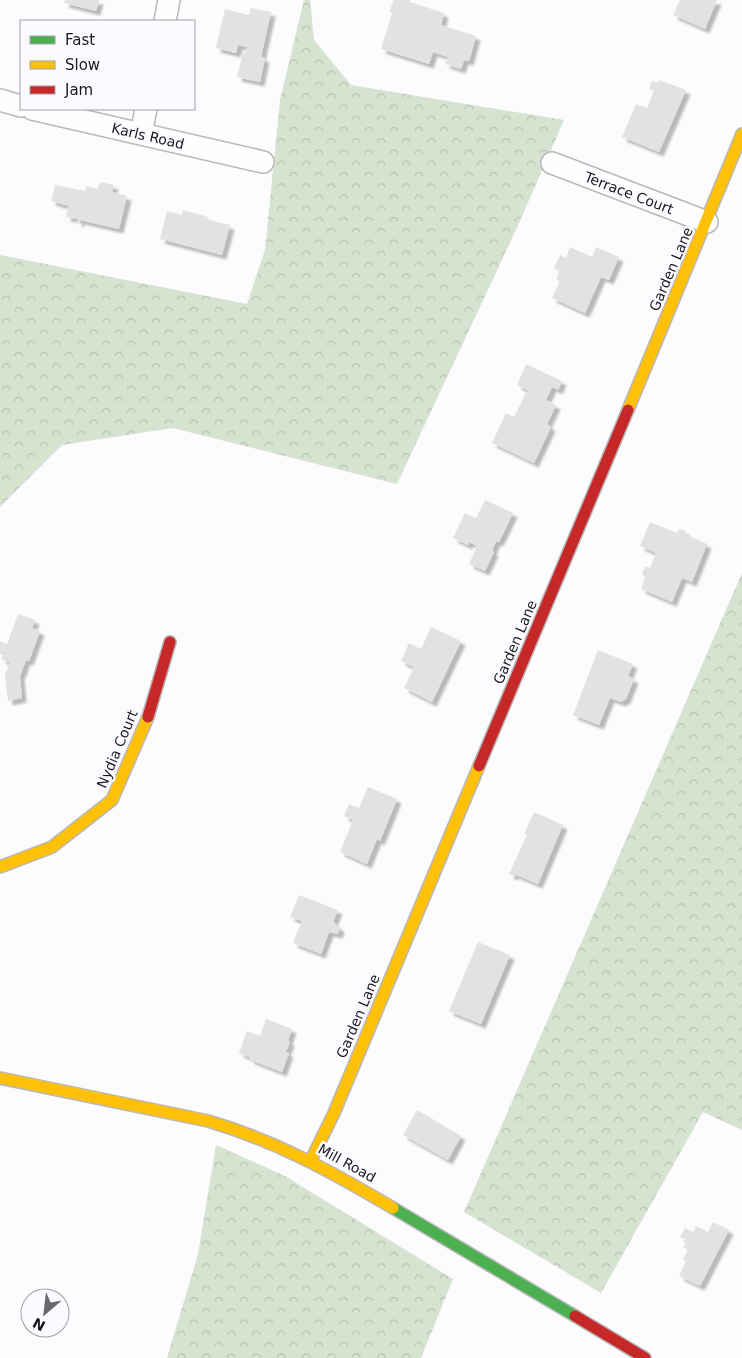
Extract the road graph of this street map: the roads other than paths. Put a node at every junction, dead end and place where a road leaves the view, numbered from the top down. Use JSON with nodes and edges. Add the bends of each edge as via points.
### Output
{"nodes":[{"id":1,"x":169,"y":0,"type":"edge"},
{"id":2,"x":165,"y":20,"type":"edge"},
{"id":3,"x":0,"y":100,"type":"edge"},
{"id":4,"x":20,"y":106,"type":"edge"},
{"id":5,"x":36,"y":110,"type":"edge"},
{"id":6,"x":146,"y":110,"type":"edge"},
{"id":7,"x":141,"y":134,"type":"junction"},
{"id":8,"x":742,"y":134,"type":"edge"},
{"id":9,"x":263,"y":162,"type":"dead end"},
{"id":10,"x":552,"y":163,"type":"dead end"},
{"id":11,"x":707,"y":222,"type":"junction"},
{"id":12,"x":170,"y":642,"type":"dead end"},
{"id":13,"x":0,"y":866,"type":"edge"},
{"id":14,"x":0,"y":1078,"type":"edge"},
{"id":15,"x":311,"y":1160,"type":"junction"},
{"id":16,"x":645,"y":1358,"type":"edge"}],
"edges":[{"from":1,"to":2,"type":"street"},
{"from":3,"to":4,"type":"street"},
{"from":5,"to":7,"type":"street","name":"Karls Road"},
{"from":6,"to":7,"type":"street"},
{"from":7,"to":9,"type":"street","name":"Karls Road"},
{"from":8,"to":11,"type":"street","name":"Garden Lane"},
{"from":10,"to":11,"type":"street","name":"Terrace Court"},
{"from":11,"to":15,"type":"street","name":"Garden Lane","via":[[338,1104]]},
{"from":12,"to":13,"type":"street","name":"Nydia Court","via":[[146,723],[112,800],[52,847]]},
{"from":14,"to":15,"type":"street","name":"Mill Road","via":[[208,1121],[251,1134]]},
{"from":15,"to":16,"type":"street","name":"Mill Road"}]}
